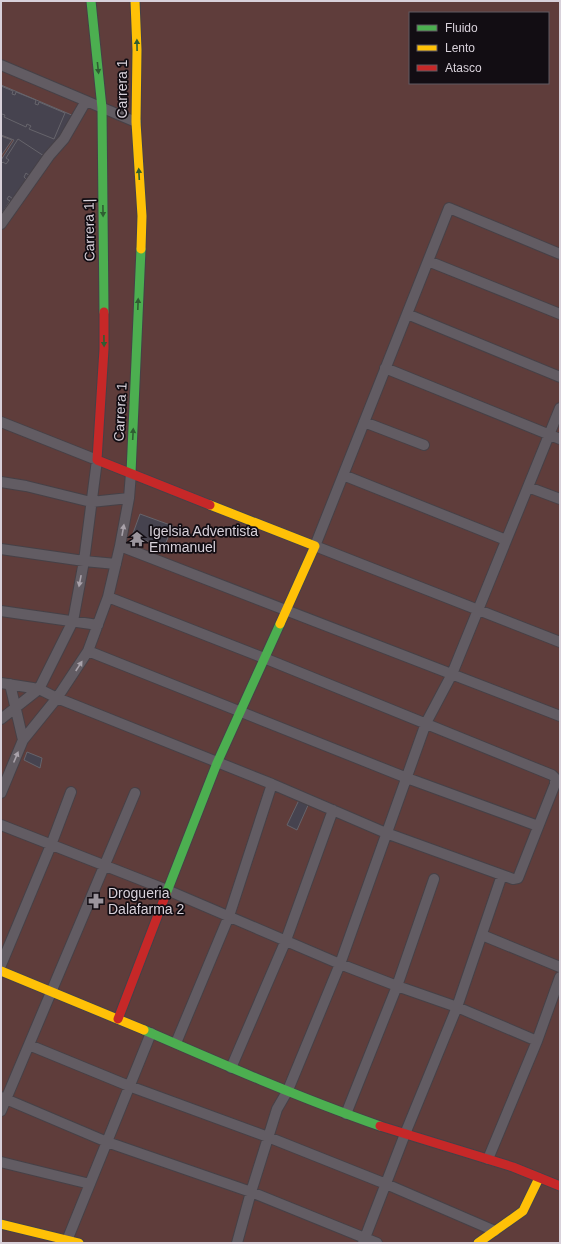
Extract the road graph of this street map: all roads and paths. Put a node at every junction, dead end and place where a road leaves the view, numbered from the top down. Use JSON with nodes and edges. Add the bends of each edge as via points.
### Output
{"nodes":[{"id":1,"x":91,"y":1,"type":"edge"},
{"id":2,"x":135,"y":1,"type":"edge"},
{"id":3,"x":1,"y":65,"type":"edge"},
{"id":4,"x":86,"y":101,"type":"junction"},
{"id":5,"x":102,"y":108,"type":"junction"},
{"id":6,"x":136,"y":122,"type":"junction"},
{"id":7,"x":1,"y":224,"type":"edge"},
{"id":8,"x":560,"y":254,"type":"edge"},
{"id":9,"x":428,"y":261,"type":"junction"},
{"id":10,"x":406,"y":314,"type":"junction"},
{"id":11,"x":560,"y":314,"type":"edge"},
{"id":12,"x":386,"y":368,"type":"junction"},
{"id":13,"x":560,"y":377,"type":"edge"},
{"id":14,"x":560,"y":408,"type":"edge"},
{"id":15,"x":1,"y":422,"type":"edge"},
{"id":16,"x":364,"y":422,"type":"junction"},
{"id":17,"x":549,"y":434,"type":"junction"},
{"id":18,"x":560,"y":439,"type":"edge"},
{"id":19,"x":424,"y":445,"type":"dead end"},
{"id":20,"x":97,"y":460,"type":"junction"},
{"id":21,"x":131,"y":473,"type":"junction"},
{"id":22,"x":343,"y":475,"type":"junction"},
{"id":23,"x":1,"y":482,"type":"edge"},
{"id":24,"x":528,"y":487,"type":"junction"},
{"id":25,"x":129,"y":498,"type":"junction"},
{"id":26,"x":560,"y":499,"type":"edge"},
{"id":27,"x":92,"y":502,"type":"junction"},
{"id":28,"x":506,"y":540,"type":"junction"},
{"id":29,"x":120,"y":546,"type":"junction"},
{"id":30,"x":315,"y":546,"type":"junction"},
{"id":31,"x":1,"y":549,"type":"edge"},
{"id":32,"x":84,"y":561,"type":"junction"},
{"id":33,"x":116,"y":564,"type":"junction"},
{"id":34,"x":108,"y":597,"type":"junction"},
{"id":35,"x":286,"y":610,"type":"junction"},
{"id":36,"x":478,"y":610,"type":"junction"},
{"id":37,"x":1,"y":611,"type":"edge"},
{"id":38,"x":73,"y":621,"type":"junction"},
{"id":39,"x":98,"y":625,"type":"junction"},
{"id":40,"x":560,"y":642,"type":"edge"},
{"id":41,"x":88,"y":651,"type":"junction"},
{"id":42,"x":264,"y":658,"type":"junction"},
{"id":43,"x":452,"y":674,"type":"junction"},
{"id":44,"x":5,"y":684,"type":"edge"},
{"id":45,"x":39,"y":689,"type":"junction"},
{"id":46,"x":57,"y":698,"type":"junction"},
{"id":47,"x":15,"y":708,"type":"junction"},
{"id":48,"x":240,"y":711,"type":"junction"},
{"id":49,"x":560,"y":716,"type":"edge"},
{"id":50,"x":1,"y":719,"type":"edge"},
{"id":51,"x":426,"y":723,"type":"junction"},
{"id":52,"x":23,"y":740,"type":"junction"},
{"id":53,"x":217,"y":763,"type":"junction"},
{"id":54,"x":406,"y":778,"type":"junction"},
{"id":55,"x":272,"y":784,"type":"junction"},
{"id":56,"x":71,"y":792,"type":"dead end"},
{"id":57,"x":1,"y":793,"type":"edge"},
{"id":58,"x":135,"y":793,"type":"dead end"},
{"id":59,"x":333,"y":810,"type":"junction"},
{"id":60,"x":1,"y":825,"type":"edge"},
{"id":61,"x":538,"y":826,"type":"junction"},
{"id":62,"x":386,"y":833,"type":"junction"},
{"id":63,"x":51,"y":845,"type":"junction"},
{"id":64,"x":105,"y":865,"type":"junction"},
{"id":65,"x":502,"y":876,"type":"junction"},
{"id":66,"x":434,"y":879,"type":"dead end"},
{"id":67,"x":167,"y":890,"type":"junction"},
{"id":68,"x":229,"y":916,"type":"junction"},
{"id":69,"x":482,"y":935,"type":"junction"},
{"id":70,"x":286,"y":940,"type":"junction"},
{"id":71,"x":340,"y":964,"type":"junction"},
{"id":72,"x":1,"y":965,"type":"edge"},
{"id":73,"x":560,"y":967,"type":"edge"},
{"id":74,"x":1,"y":971,"type":"edge"},
{"id":75,"x":560,"y":977,"type":"edge"},
{"id":76,"x":397,"y":986,"type":"junction"},
{"id":77,"x":52,"y":992,"type":"junction"},
{"id":78,"x":457,"y":1007,"type":"junction"},
{"id":79,"x":118,"y":1019,"type":"junction"},
{"id":80,"x":151,"y":1033,"type":"junction"},
{"id":81,"x":536,"y":1041,"type":"junction"},
{"id":82,"x":176,"y":1043,"type":"junction"},
{"id":83,"x":29,"y":1045,"type":"junction"},
{"id":84,"x":231,"y":1068,"type":"junction"},
{"id":85,"x":129,"y":1086,"type":"junction"},
{"id":86,"x":288,"y":1090,"type":"junction"},
{"id":87,"x":3,"y":1098,"type":"edge"},
{"id":88,"x":1,"y":1111,"type":"edge"},
{"id":89,"x":346,"y":1114,"type":"junction"},
{"id":90,"x":405,"y":1134,"type":"junction"},
{"id":91,"x":268,"y":1137,"type":"junction"},
{"id":92,"x":107,"y":1142,"type":"junction"},
{"id":93,"x":488,"y":1159,"type":"junction"},
{"id":94,"x":1,"y":1162,"type":"edge"},
{"id":95,"x":539,"y":1178,"type":"junction"},
{"id":96,"x":90,"y":1184,"type":"junction"},
{"id":97,"x":386,"y":1184,"type":"junction"},
{"id":98,"x":560,"y":1186,"type":"edge"},
{"id":99,"x":251,"y":1192,"type":"junction"},
{"id":100,"x":1,"y":1224,"type":"edge"},
{"id":101,"x":495,"y":1231,"type":"junction"},
{"id":102,"x":364,"y":1240,"type":"edge"},
{"id":103,"x":67,"y":1242,"type":"edge"},
{"id":104,"x":79,"y":1243,"type":"edge"},
{"id":105,"x":238,"y":1243,"type":"edge"},
{"id":106,"x":377,"y":1243,"type":"edge"},
{"id":107,"x":478,"y":1243,"type":"edge"}],
"edges":[{"from":1,"to":5,"type":"street","name":"Carrera 1|","one_way":true},
{"from":6,"to":2,"type":"street","name":"Carrera 1","one_way":true},
{"from":3,"to":4,"type":"street"},
{"from":4,"to":5,"type":"street"},
{"from":4,"to":7,"type":"street","via":[[64,139]]},
{"from":5,"to":6,"type":"street"},
{"from":5,"to":20,"type":"street","name":"Carrera 1|","one_way":true,"via":[[104,349]]},
{"from":21,"to":6,"type":"street","name":"Carrera 1","one_way":true,"via":[[142,216]]},
{"from":8,"to":9,"type":"street","via":[[449,208]]},
{"from":9,"to":10,"type":"street"},
{"from":9,"to":11,"type":"street"},
{"from":10,"to":12,"type":"street"},
{"from":10,"to":13,"type":"street"},
{"from":12,"to":16,"type":"street"},
{"from":12,"to":17,"type":"street"},
{"from":14,"to":17,"type":"street"},
{"from":15,"to":20,"type":"street"},
{"from":16,"to":19,"type":"street"},
{"from":16,"to":22,"type":"street"},
{"from":17,"to":18,"type":"street"},
{"from":17,"to":24,"type":"street"},
{"from":20,"to":21,"type":"street"},
{"from":20,"to":27,"type":"street"},
{"from":21,"to":25,"type":"street","name":"Carrera 1"},
{"from":21,"to":30,"type":"street"},
{"from":22,"to":28,"type":"street"},
{"from":22,"to":30,"type":"street"},
{"from":23,"to":27,"type":"street"},
{"from":24,"to":26,"type":"street"},
{"from":24,"to":28,"type":"street"},
{"from":25,"to":27,"type":"street"},
{"from":29,"to":25,"type":"street","name":"Carrera 1","one_way":true},
{"from":27,"to":32,"type":"street"},
{"from":28,"to":36,"type":"street"},
{"from":29,"to":33,"type":"street","name":"Carrera 1"},
{"from":29,"to":35,"type":"street"},
{"from":30,"to":35,"type":"street"},
{"from":30,"to":36,"type":"street"},
{"from":31,"to":32,"type":"street"},
{"from":32,"to":33,"type":"street"},
{"from":32,"to":38,"type":"street","one_way":true},
{"from":33,"to":34,"type":"street","name":"Carrera 1"},
{"from":34,"to":39,"type":"street","name":"Carrera 1"},
{"from":34,"to":42,"type":"street"},
{"from":35,"to":42,"type":"street"},
{"from":35,"to":43,"type":"street"},
{"from":36,"to":40,"type":"street"},
{"from":36,"to":43,"type":"street"},
{"from":37,"to":38,"type":"street"},
{"from":38,"to":39,"type":"street"},
{"from":38,"to":45,"type":"street"},
{"from":39,"to":41,"type":"street","name":"Carrera 1"},
{"from":46,"to":41,"type":"street","name":"Carrera 1","one_way":true},
{"from":41,"to":48,"type":"street"},
{"from":42,"to":48,"type":"street"},
{"from":42,"to":51,"type":"street"},
{"from":43,"to":49,"type":"street"},
{"from":43,"to":51,"type":"street"},
{"from":44,"to":45,"type":"street"},
{"from":44,"to":47,"type":"street"},
{"from":45,"to":46,"type":"street"},
{"from":45,"to":47,"type":"street"},
{"from":46,"to":52,"type":"street","name":"Carrera 1"},
{"from":46,"to":53,"type":"street"},
{"from":47,"to":50,"type":"street"},
{"from":47,"to":52,"type":"street"},
{"from":48,"to":53,"type":"street"},
{"from":48,"to":54,"type":"street"},
{"from":51,"to":54,"type":"street"},
{"from":51,"to":61,"type":"street","via":[[556,778]]},
{"from":57,"to":52,"type":"street","name":"Carrera 1","one_way":true},
{"from":53,"to":55,"type":"street"},
{"from":53,"to":67,"type":"street"},
{"from":54,"to":61,"type":"street"},
{"from":54,"to":62,"type":"street"},
{"from":55,"to":59,"type":"street"},
{"from":55,"to":68,"type":"street"},
{"from":56,"to":63,"type":"street"},
{"from":58,"to":64,"type":"street"},
{"from":59,"to":62,"type":"street"},
{"from":59,"to":70,"type":"street"},
{"from":60,"to":63,"type":"street"},
{"from":61,"to":65,"type":"street","via":[[518,878]]},
{"from":62,"to":65,"type":"street"},
{"from":62,"to":71,"type":"street"},
{"from":63,"to":64,"type":"street"},
{"from":63,"to":72,"type":"street"},
{"from":64,"to":67,"type":"street"},
{"from":64,"to":77,"type":"street"},
{"from":65,"to":69,"type":"street"},
{"from":66,"to":76,"type":"street"},
{"from":67,"to":68,"type":"street"},
{"from":67,"to":79,"type":"street"},
{"from":68,"to":70,"type":"street"},
{"from":68,"to":82,"type":"street"},
{"from":69,"to":73,"type":"street"},
{"from":69,"to":78,"type":"street"},
{"from":70,"to":71,"type":"street"},
{"from":70,"to":84,"type":"street"},
{"from":71,"to":76,"type":"street"},
{"from":71,"to":86,"type":"street"},
{"from":74,"to":77,"type":"street"},
{"from":75,"to":81,"type":"street"},
{"from":76,"to":78,"type":"street"},
{"from":76,"to":89,"type":"street"},
{"from":77,"to":79,"type":"street"},
{"from":77,"to":83,"type":"street"},
{"from":78,"to":81,"type":"street"},
{"from":78,"to":90,"type":"street"},
{"from":79,"to":80,"type":"street"},
{"from":80,"to":82,"type":"street"},
{"from":80,"to":85,"type":"street"},
{"from":81,"to":93,"type":"street"},
{"from":82,"to":84,"type":"street"},
{"from":83,"to":85,"type":"street"},
{"from":83,"to":87,"type":"street"},
{"from":84,"to":86,"type":"street"},
{"from":85,"to":91,"type":"street"},
{"from":85,"to":92,"type":"street"},
{"from":86,"to":89,"type":"street"},
{"from":86,"to":91,"type":"street","via":[[277,1109]]},
{"from":87,"to":88,"type":"street"},
{"from":87,"to":92,"type":"street"},
{"from":89,"to":90,"type":"street"},
{"from":90,"to":93,"type":"street"},
{"from":90,"to":97,"type":"street"},
{"from":91,"to":97,"type":"street"},
{"from":91,"to":99,"type":"street"},
{"from":92,"to":96,"type":"street"},
{"from":92,"to":99,"type":"street"},
{"from":93,"to":95,"type":"street"},
{"from":94,"to":96,"type":"street"},
{"from":95,"to":98,"type":"street"},
{"from":95,"to":101,"type":"street","via":[[523,1211]]},
{"from":96,"to":103,"type":"street"},
{"from":97,"to":101,"type":"street"},
{"from":97,"to":102,"type":"street"},
{"from":99,"to":102,"type":"street"},
{"from":99,"to":105,"type":"street"},
{"from":100,"to":103,"type":"street"},
{"from":101,"to":107,"type":"street"},
{"from":102,"to":106,"type":"street"},
{"from":103,"to":104,"type":"street"}]}
